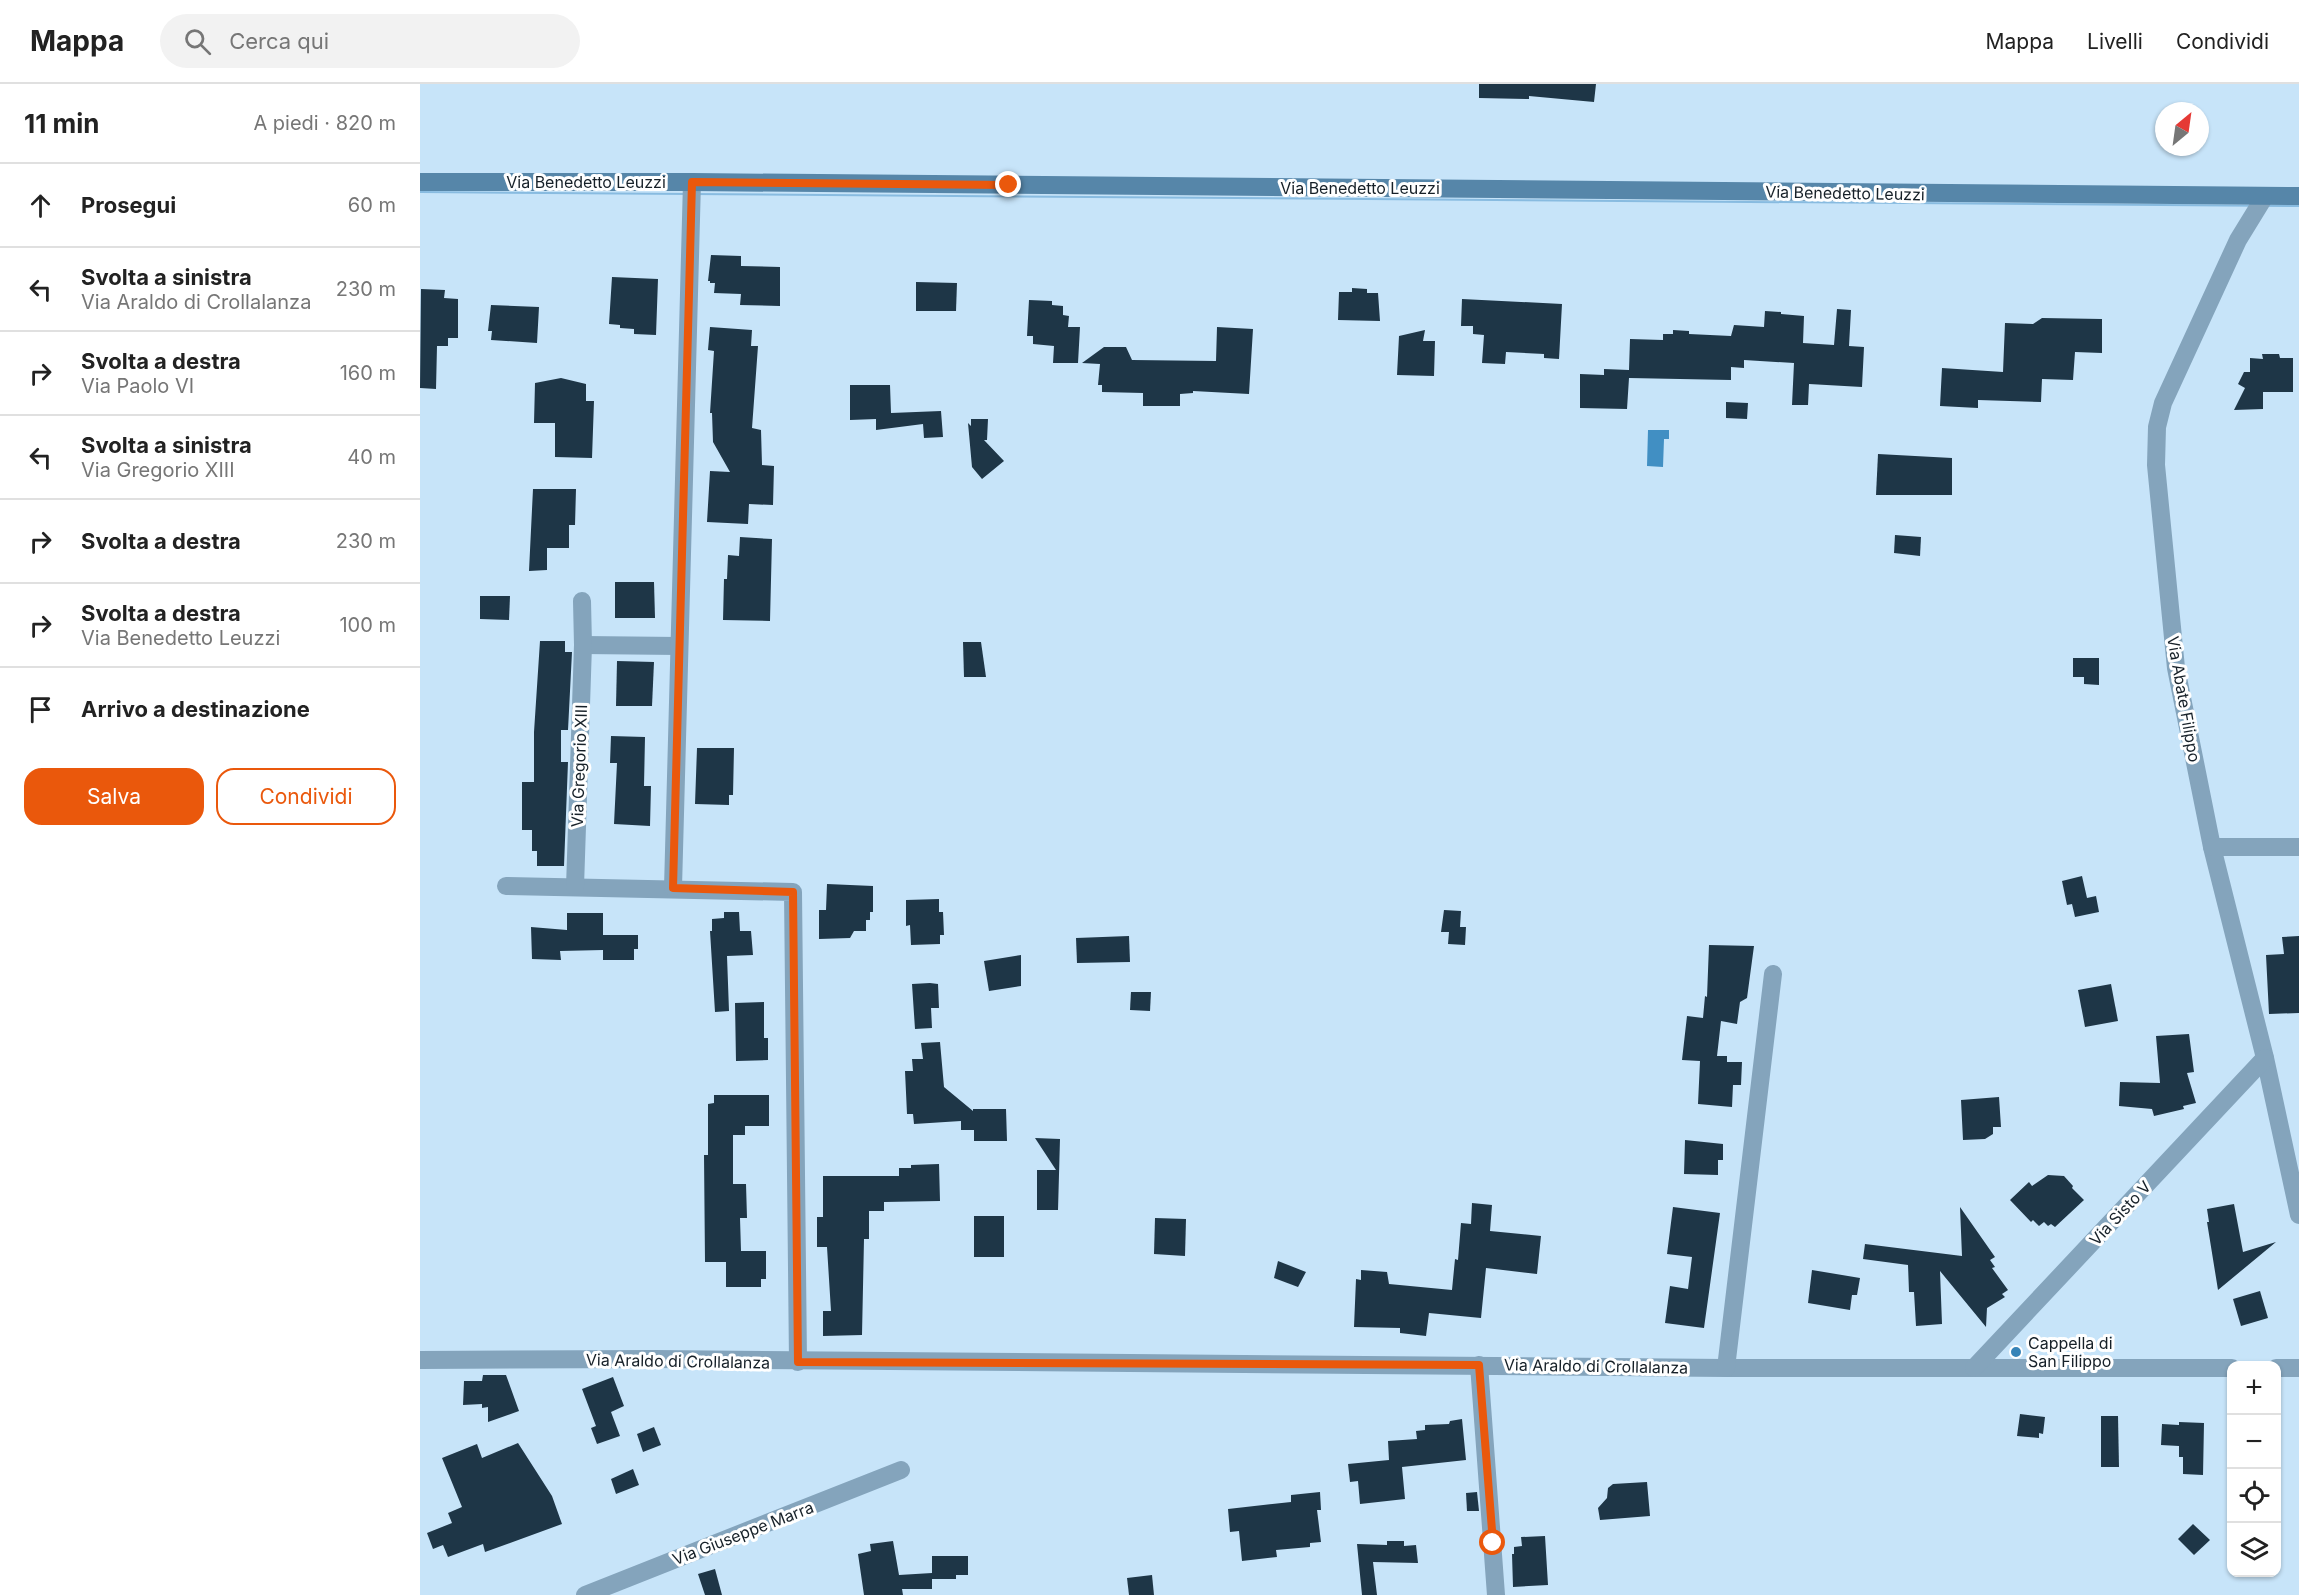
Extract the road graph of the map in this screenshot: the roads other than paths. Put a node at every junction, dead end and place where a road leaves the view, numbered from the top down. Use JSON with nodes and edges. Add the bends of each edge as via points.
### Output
{"nodes":[{"id":1,"x":420,"y":182,"type":"edge"},
{"id":2,"x":692,"y":182,"type":"junction"},
{"id":3,"x":2265,"y":196,"type":"junction"},
{"id":4,"x":2299,"y":196,"type":"edge"},
{"id":5,"x":582,"y":601,"type":"dead end"},
{"id":6,"x":583,"y":645,"type":"junction"},
{"id":7,"x":679,"y":646,"type":"junction"},
{"id":8,"x":2212,"y":847,"type":"junction"},
{"id":9,"x":2299,"y":847,"type":"edge"},
{"id":10,"x":506,"y":886,"type":"dead end"},
{"id":11,"x":575,"y":887,"type":"junction"},
{"id":12,"x":673,"y":888,"type":"junction"},
{"id":13,"x":1773,"y":974,"type":"dead end"},
{"id":14,"x":2265,"y":1058,"type":"junction"},
{"id":15,"x":2299,"y":1215,"type":"edge"},
{"id":16,"x":420,"y":1360,"type":"edge"},
{"id":17,"x":798,"y":1362,"type":"junction"},
{"id":18,"x":1479,"y":1365,"type":"junction"},
{"id":19,"x":1726,"y":1368,"type":"junction"},
{"id":20,"x":1974,"y":1368,"type":"junction"},
{"id":21,"x":2227,"y":1368,"type":"edge"},
{"id":22,"x":2281,"y":1368,"type":"edge"},
{"id":23,"x":2299,"y":1368,"type":"edge"},
{"id":24,"x":901,"y":1470,"type":"dead end"},
{"id":25,"x":585,"y":1595,"type":"edge"},
{"id":26,"x":1496,"y":1595,"type":"edge"}],
"edges":[{"from":1,"to":2,"type":"street","name":"Via Benedetto Leuzzi"},
{"from":2,"to":3,"type":"street","name":"Via Benedetto Leuzzi"},
{"from":2,"to":7,"type":"street"},
{"from":3,"to":4,"type":"street","name":"Via Benedetto Leuzzi"},
{"from":3,"to":8,"type":"street","name":"Via Abate Filippo","via":[[2238,240],[2163,403],[2157,427],[2156,465],[2176,668]]},
{"from":5,"to":6,"type":"street","name":"Via Gregorio XIII"},
{"from":6,"to":7,"type":"street"},
{"from":6,"to":11,"type":"street","name":"Via Gregorio XIII"},
{"from":7,"to":12,"type":"street"},
{"from":8,"to":9,"type":"street"},
{"from":8,"to":14,"type":"street","name":"Via Abate Filippo"},
{"from":10,"to":11,"type":"street"},
{"from":11,"to":12,"type":"street"},
{"from":12,"to":17,"type":"street","via":[[793,892]]},
{"from":13,"to":19,"type":"street"},
{"from":14,"to":15,"type":"street","name":"Via Abate Filippo"},
{"from":14,"to":20,"type":"street","name":"Via Sisto V"},
{"from":16,"to":17,"type":"street","name":"Via Araldo di Crollalanza"},
{"from":17,"to":18,"type":"street","name":"Via Araldo di Crollalanza"},
{"from":18,"to":19,"type":"street","name":"Via Araldo di Crollalanza"},
{"from":18,"to":26,"type":"street"},
{"from":19,"to":20,"type":"street","name":"Via Araldo di Crollalanza"},
{"from":20,"to":21,"type":"street","name":"Via Araldo di Crollalanza"},
{"from":22,"to":23,"type":"street"},
{"from":24,"to":25,"type":"street","name":"Via Giuseppe Marra"}]}
